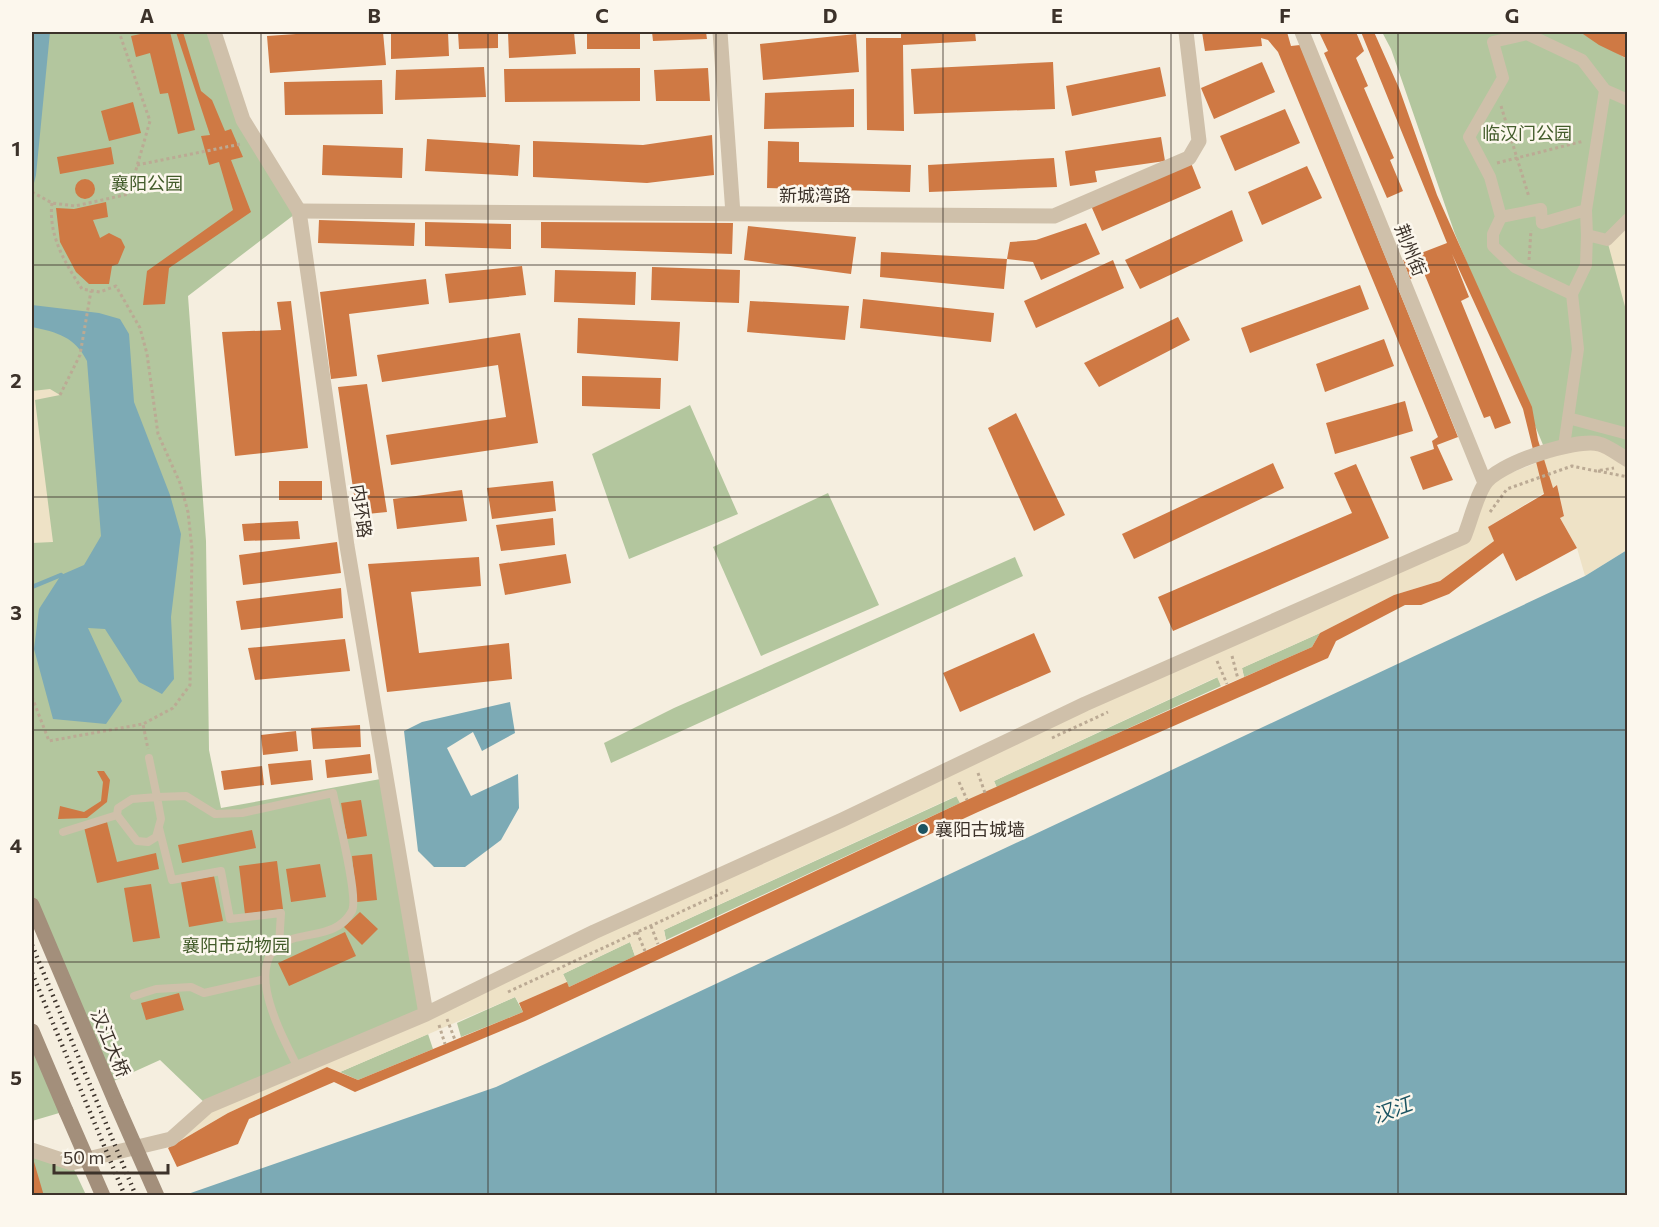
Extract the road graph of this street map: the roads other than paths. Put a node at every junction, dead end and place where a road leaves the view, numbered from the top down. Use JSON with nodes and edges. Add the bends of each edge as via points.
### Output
{"nodes":[{"id":1,"x":214,"y":32,"type":"edge"},
{"id":2,"x":720,"y":32,"type":"edge"},
{"id":3,"x":1186,"y":32,"type":"edge"},
{"id":4,"x":1302,"y":32,"type":"edge"},
{"id":5,"x":1605,"y":90,"type":"junction"},
{"id":6,"x":1628,"y":100,"type":"edge"},
{"id":7,"x":1586,"y":210,"type":"junction"},
{"id":8,"x":299,"y":211,"type":"junction"},
{"id":9,"x":733,"y":214,"type":"junction"},
{"id":10,"x":1501,"y":217,"type":"junction"},
{"id":11,"x":1628,"y":219,"type":"edge"},
{"id":12,"x":1587,"y":235,"type":"junction"},
{"id":13,"x":1572,"y":294,"type":"junction"},
{"id":14,"x":1568,"y":418,"type":"junction"},
{"id":15,"x":1628,"y":434,"type":"edge"},
{"id":16,"x":1564,"y":446,"type":"junction"},
{"id":17,"x":1628,"y":459,"type":"edge"},
{"id":18,"x":1485,"y":483,"type":"junction"},
{"id":19,"x":149,"y":758,"type":"road end"},
{"id":20,"x":157,"y":797,"type":"junction"},
{"id":21,"x":117,"y":815,"type":"junction"},
{"id":22,"x":159,"y":828,"type":"junction"},
{"id":23,"x":63,"y":831,"type":"dead end"},
{"id":24,"x":32,"y":905,"type":"edge"},
{"id":25,"x":279,"y":945,"type":"junction"},
{"id":26,"x":266,"y":979,"type":"junction"},
{"id":27,"x":134,"y":996,"type":"dead end"},
{"id":28,"x":432,"y":1018,"type":"junction"},
{"id":29,"x":32,"y":1031,"type":"edge"},
{"id":30,"x":298,"y":1068,"type":"junction"},
{"id":31,"x":32,"y":1150,"type":"edge"},
{"id":32,"x":103,"y":1196,"type":"edge"},
{"id":33,"x":157,"y":1196,"type":"edge"}],
"edges":[{"from":1,"to":8,"type":"street","name":"内环路","via":[[243,120]]},
{"from":2,"to":9,"type":"street"},
{"from":3,"to":9,"type":"street","name":"新城湾路","via":[[1199,141],[1189,159],[1054,216]]},
{"from":4,"to":18,"type":"street","name":"荆州街"},
{"from":5,"to":6,"type":"street"},
{"from":5,"to":7,"type":"street"},
{"from":5,"to":10,"type":"street","via":[[1582,60],[1527,34],[1493,42],[1503,78],[1469,137],[1490,177]]},
{"from":7,"to":10,"type":"street","via":[[1542,223],[1541,209]]},
{"from":7,"to":12,"type":"street"},
{"from":8,"to":9,"type":"street","name":"新城湾路"},
{"from":8,"to":28,"type":"street","name":"内环路","via":[[347,546]]},
{"from":10,"to":13,"type":"street","via":[[1493,234],[1493,246],[1515,267]]},
{"from":11,"to":12,"type":"street","via":[[1607,240]]},
{"from":12,"to":13,"type":"street","via":[[1586,265]]},
{"from":13,"to":14,"type":"street","via":[[1578,349]]},
{"from":14,"to":15,"type":"street"},
{"from":14,"to":16,"type":"street"},
{"from":16,"to":17,"type":"street","via":[[1599,444]]},
{"from":16,"to":18,"type":"street","via":[[1518,461]]},
{"from":18,"to":28,"type":"street","via":[[1464,537],[1085,704],[594,932]]},
{"from":19,"to":20,"type":"lane"},
{"from":20,"to":21,"type":"lane","via":[[132,799],[118,808]]},
{"from":20,"to":22,"type":"lane"},
{"from":20,"to":25,"type":"lane","via":[[186,796],[215,814],[242,813],[333,793],[353,890],[353,909],[341,925],[320,935]]},
{"from":21,"to":22,"type":"lane","via":[[137,841],[148,842],[156,837]]},
{"from":21,"to":23,"type":"lane"},
{"from":22,"to":25,"type":"lane","via":[[172,880],[220,871],[230,919],[281,913]]},
{"from":24,"to":33,"type":"main road","name":"汉江大桥","bridge":true},
{"from":25,"to":26,"type":"lane","via":[[269,958]]},
{"from":26,"to":27,"type":"lane","via":[[204,993],[191,987]]},
{"from":26,"to":30,"type":"lane","via":[[268,1001]]},
{"from":28,"to":30,"type":"street"},
{"from":29,"to":32,"type":"main road","bridge":true},
{"from":30,"to":31,"type":"street","via":[[208,1106],[171,1139],[71,1163]]}]}
